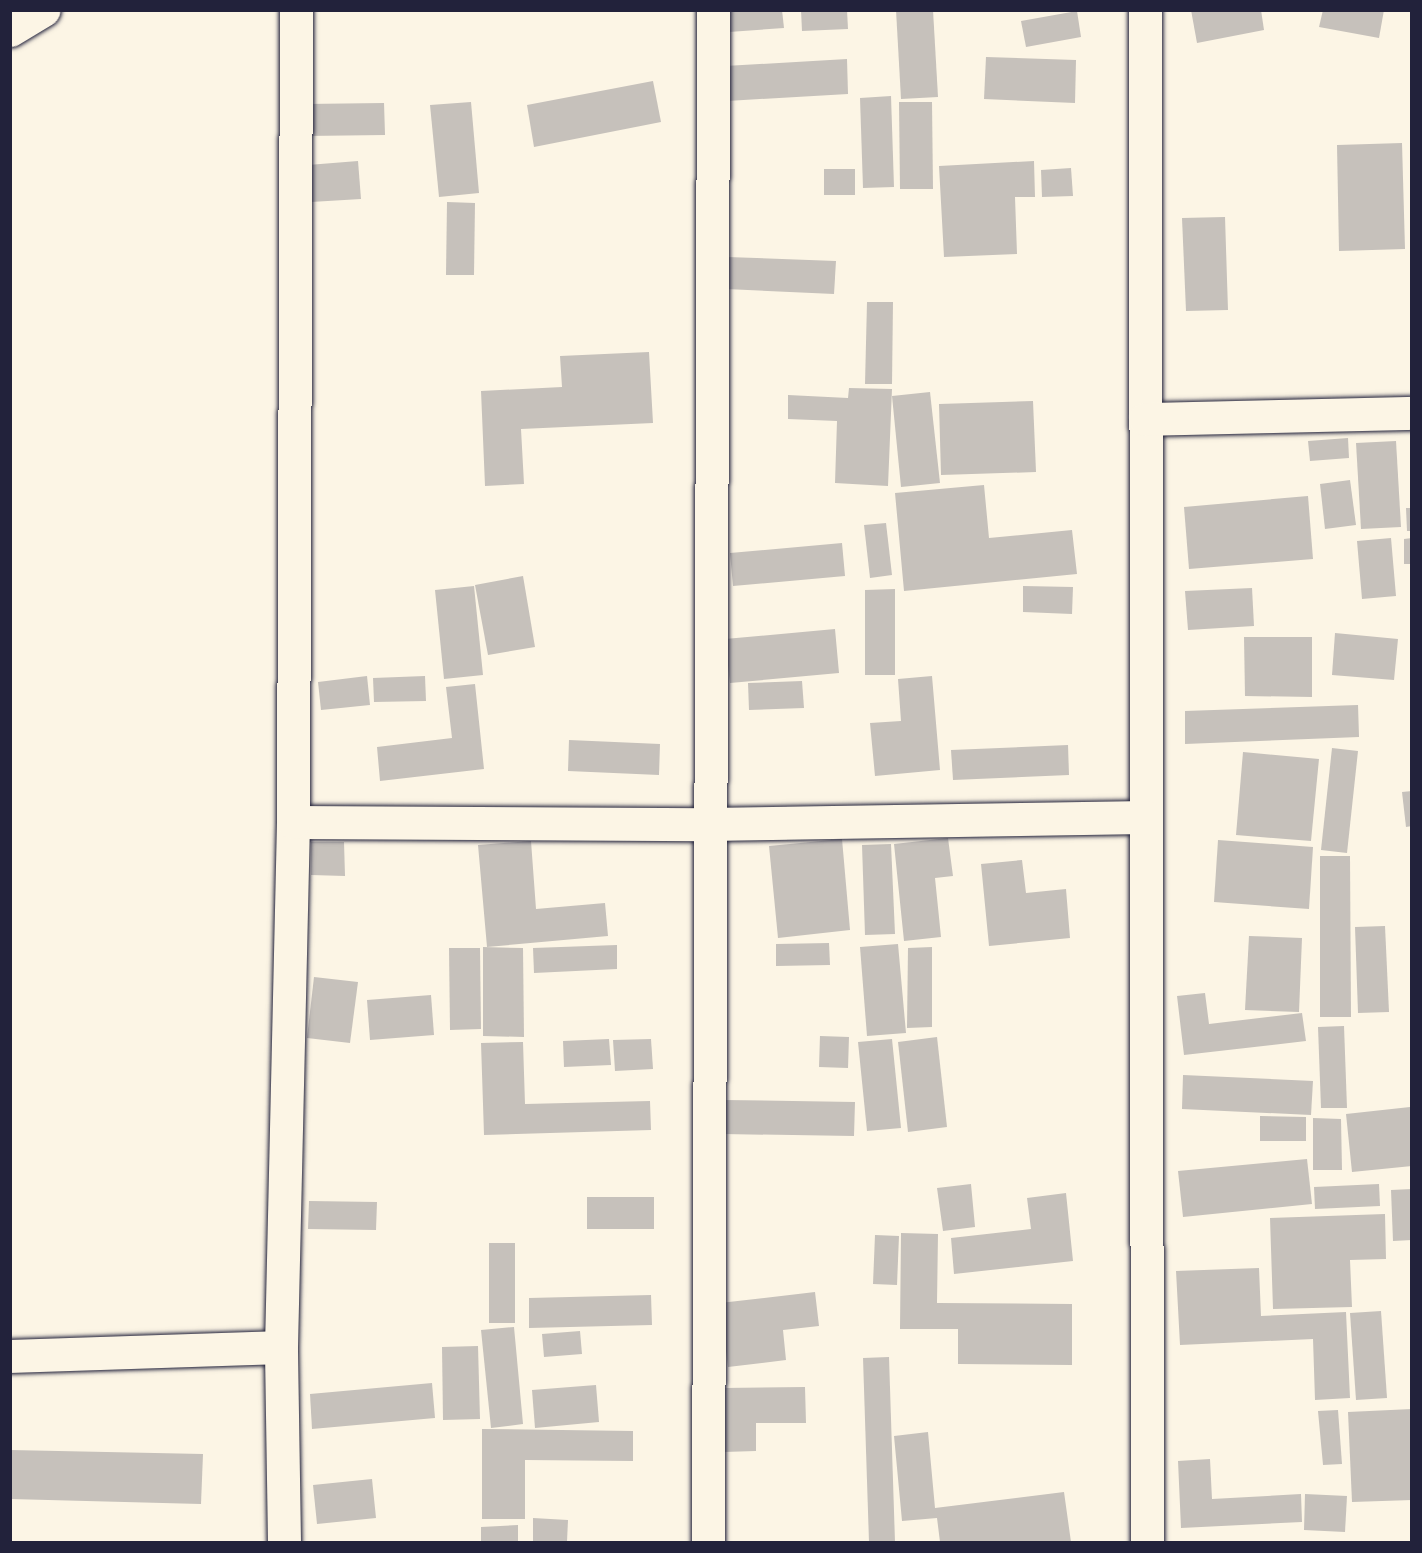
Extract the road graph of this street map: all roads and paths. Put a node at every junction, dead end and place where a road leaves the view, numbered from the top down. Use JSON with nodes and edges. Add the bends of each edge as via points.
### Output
{"nodes":[{"id":1,"x":43,"y":10,"type":"edge"},
{"id":2,"x":296,"y":10,"type":"edge"},
{"id":3,"x":713,"y":10,"type":"edge"},
{"id":4,"x":1145,"y":10,"type":"edge"},
{"id":5,"x":10,"y":30,"type":"edge"},
{"id":6,"x":1412,"y":413,"type":"edge"},
{"id":7,"x":1145,"y":419,"type":"junction"},
{"id":8,"x":1146,"y":817,"type":"junction"},
{"id":9,"x":293,"y":822,"type":"junction"},
{"id":10,"x":708,"y":824,"type":"junction"},
{"id":11,"x":281,"y":1347,"type":"junction"},
{"id":12,"x":10,"y":1356,"type":"edge"},
{"id":13,"x":284,"y":1542,"type":"edge"},
{"id":14,"x":708,"y":1542,"type":"edge"},
{"id":15,"x":1148,"y":1542,"type":"edge"}],
"edges":[{"from":1,"to":5,"type":"street"},
{"from":2,"to":9,"type":"street"},
{"from":3,"to":10,"type":"street"},
{"from":4,"to":7,"type":"street"},
{"from":6,"to":7,"type":"street"},
{"from":7,"to":8,"type":"street"},
{"from":8,"to":10,"type":"street"},
{"from":8,"to":15,"type":"street"},
{"from":9,"to":10,"type":"street"},
{"from":9,"to":11,"type":"street"},
{"from":10,"to":14,"type":"street"},
{"from":11,"to":12,"type":"street"},
{"from":11,"to":13,"type":"street"}]}
